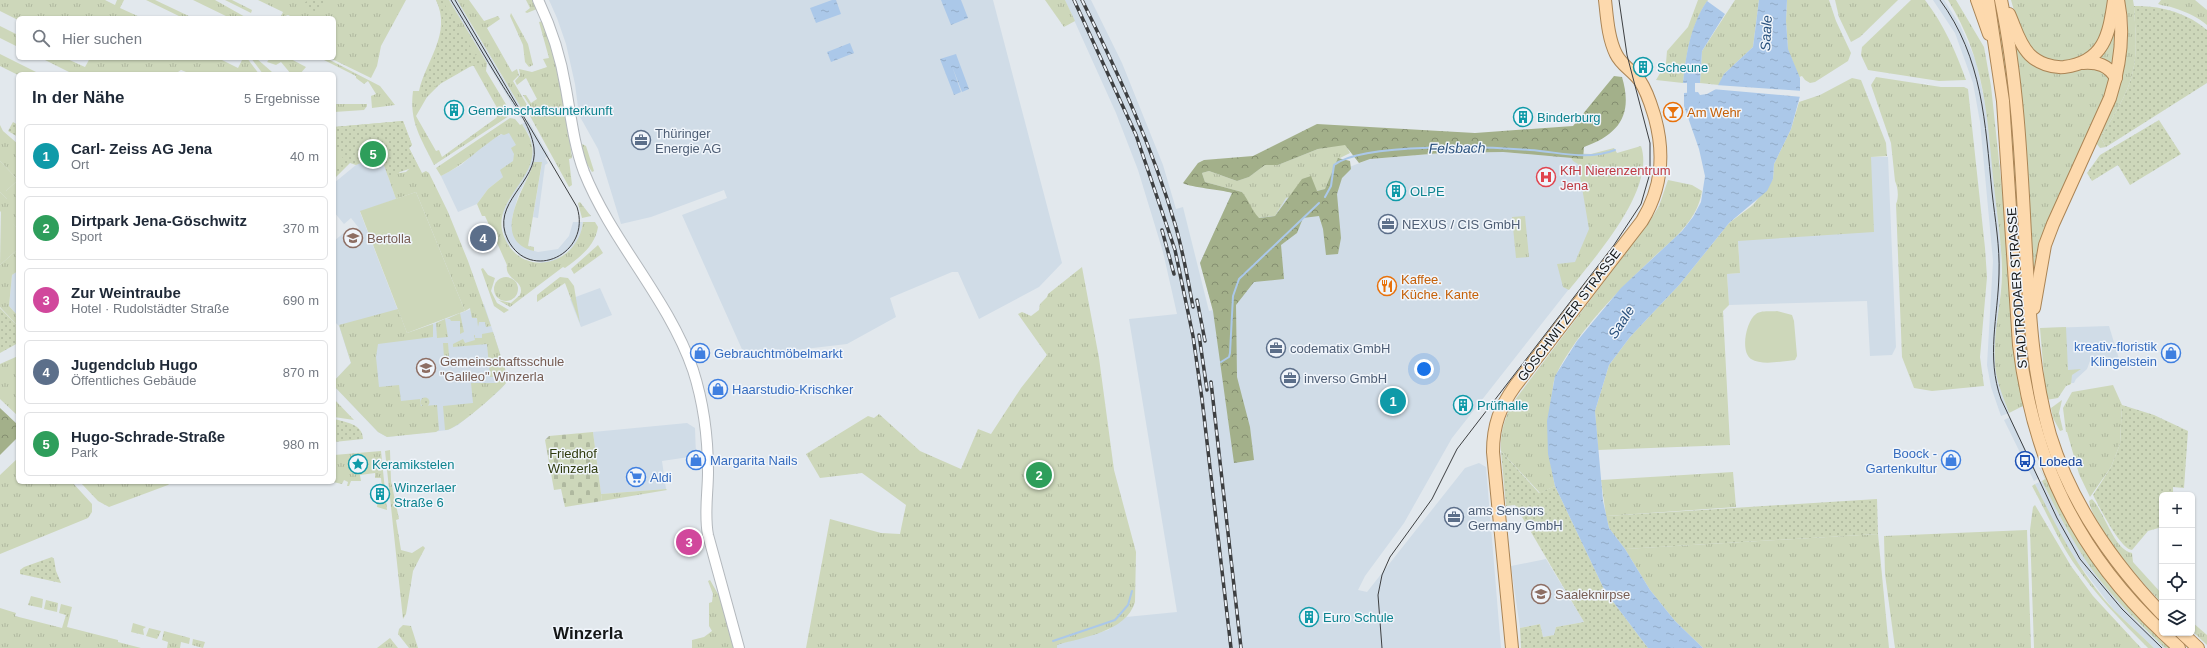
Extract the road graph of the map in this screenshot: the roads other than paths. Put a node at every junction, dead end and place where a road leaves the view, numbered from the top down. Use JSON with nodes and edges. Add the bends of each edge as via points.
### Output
{"nodes":[{"id":1,"x":538,"y":0,"type":"edge"},
{"id":2,"x":1605,"y":0,"type":"edge"},
{"id":3,"x":1977,"y":0,"type":"edge"},
{"id":4,"x":1988,"y":0,"type":"edge"},
{"id":5,"x":2002,"y":0,"type":"edge"},
{"id":6,"x":2114,"y":0,"type":"edge"},
{"id":7,"x":2118,"y":0,"type":"edge"},
{"id":8,"x":1999,"y":62,"type":"junction"},
{"id":9,"x":2083,"y":64,"type":"junction"},
{"id":10,"x":2116,"y":78,"type":"junction"},
{"id":11,"x":2030,"y":327,"type":"junction"},
{"id":12,"x":2159,"y":611,"type":"edge"},
{"id":13,"x":2159,"y":628,"type":"edge"},
{"id":14,"x":2167,"y":636,"type":"edge"},
{"id":15,"x":2185,"y":636,"type":"edge"},
{"id":16,"x":739,"y":648,"type":"edge"},
{"id":17,"x":1512,"y":648,"type":"edge"},
{"id":18,"x":2179,"y":648,"type":"edge"},
{"id":19,"x":2198,"y":648,"type":"edge"}],
"edges":[{"from":1,"to":16,"type":"street","via":[[555,40],[575,141],[590,186],[607,220],[672,326],[693,371],[708,470],[706,528]]},
{"from":2,"to":17,"type":"main road","name":"GÖSCHWITZER STRASSE","via":[[1616,55],[1639,80],[1648,95],[1660,142],[1659,182],[1650,208],[1642,221],[1515,386],[1498,412],[1494,427],[1493,452]]},
{"from":3,"to":8,"type":"main road"},
{"from":4,"to":8,"type":"main road","name":"STADTRODAER STRASSE"},
{"from":5,"to":9,"type":"main road","via":[[2024,48],[2036,60],[2059,67]]},
{"from":5,"to":11,"type":"main road","name":"STADTRODAER STRASSE","via":[[2017,113]]},
{"from":6,"to":9,"type":"main road","via":[[2109,27],[2102,44]]},
{"from":7,"to":10,"type":"main road","via":[[2121,37]]},
{"from":8,"to":13,"type":"main road","name":"STADTRODAER STRASSE","via":[[2019,345],[2024,381],[2038,441],[2054,481],[2090,547],[2113,579]]},
{"from":9,"to":10,"type":"main road","via":[[2094,62],[2104,65]]},
{"from":10,"to":11,"type":"main road","via":[[2110,98],[2063,197],[2046,245]]},
{"from":11,"to":12,"type":"main road","name":"STADTRODAER STRASSE","via":[[2042,405],[2068,481],[2097,535],[2119,566]]},
{"from":14,"to":18,"type":"main road","name":"STADTRODAER STRASSE"},
{"from":15,"to":19,"type":"main road"}]}
